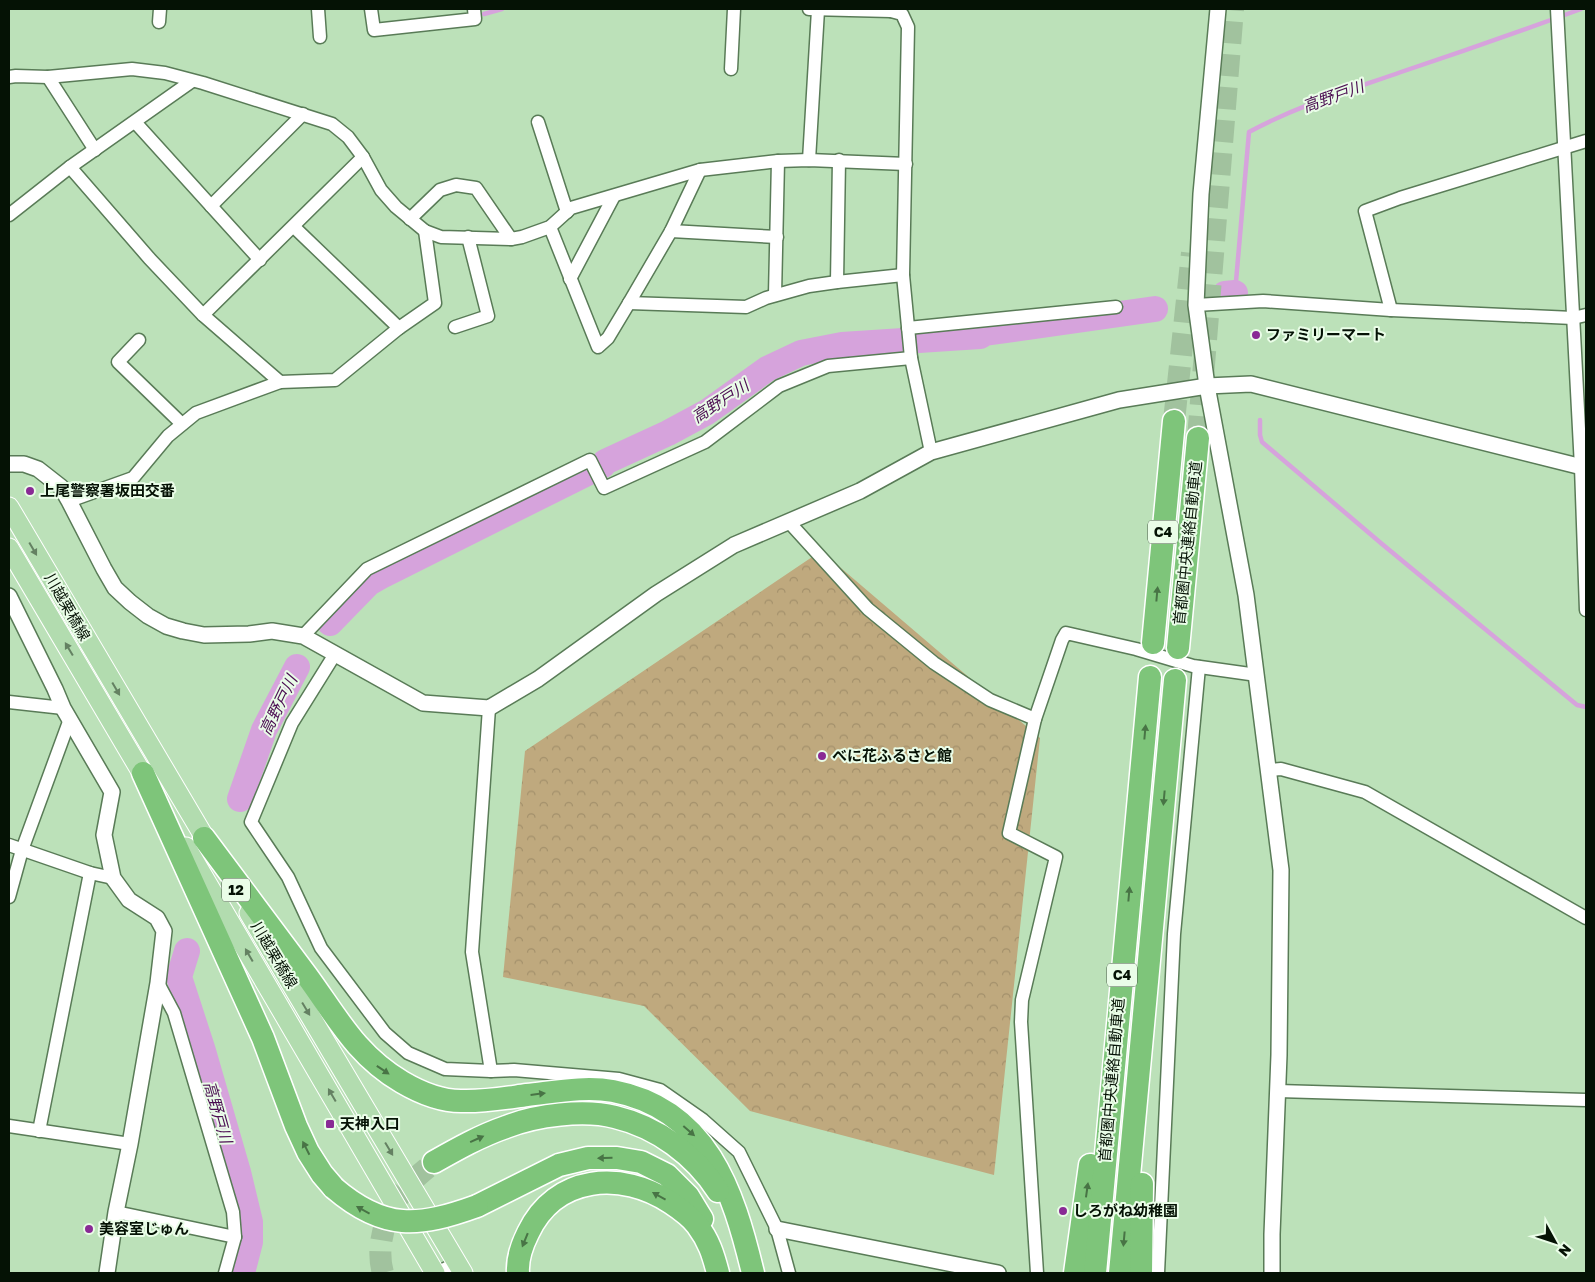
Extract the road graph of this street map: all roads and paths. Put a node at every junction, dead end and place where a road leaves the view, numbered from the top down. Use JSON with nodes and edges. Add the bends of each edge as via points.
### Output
{"nodes":[{"id":1,"x":160,"y":9,"type":"edge"},
{"id":2,"x":318,"y":9,"type":"edge"},
{"id":3,"x":371,"y":9,"type":"edge"},
{"id":4,"x":474,"y":9,"type":"edge"},
{"id":5,"x":734,"y":9,"type":"edge"},
{"id":6,"x":814,"y":9,"type":"edge"},
{"id":7,"x":1218,"y":9,"type":"edge"},
{"id":8,"x":1557,"y":9,"type":"edge"},
{"id":9,"x":891,"y":10,"type":"edge"},
{"id":10,"x":159,"y":22,"type":"dead end"},
{"id":11,"x":320,"y":37,"type":"dead end"},
{"id":12,"x":731,"y":69,"type":"dead end"},
{"id":13,"x":9,"y":77,"type":"edge"},
{"id":14,"x":48,"y":77,"type":"junction"},
{"id":15,"x":192,"y":81,"type":"junction"},
{"id":16,"x":302,"y":114,"type":"junction"},
{"id":17,"x":135,"y":122,"type":"junction"},
{"id":18,"x":538,"y":122,"type":"dead end"},
{"id":19,"x":1586,"y":141,"type":"edge"},
{"id":20,"x":1564,"y":148,"type":"junction"},
{"id":21,"x":94,"y":150,"type":"junction"},
{"id":22,"x":364,"y":157,"type":"junction"},
{"id":23,"x":809,"y":160,"type":"junction"},
{"id":24,"x":839,"y":160,"type":"junction"},
{"id":25,"x":778,"y":161,"type":"junction"},
{"id":26,"x":906,"y":164,"type":"junction"},
{"id":27,"x":70,"y":167,"type":"junction"},
{"id":28,"x":700,"y":170,"type":"junction"},
{"id":29,"x":614,"y":196,"type":"junction"},
{"id":30,"x":211,"y":206,"type":"junction"},
{"id":31,"x":567,"y":212,"type":"junction"},
{"id":32,"x":9,"y":215,"type":"edge"},
{"id":33,"x":410,"y":219,"type":"junction"},
{"id":34,"x":294,"y":227,"type":"junction"},
{"id":35,"x":550,"y":227,"type":"junction"},
{"id":36,"x":425,"y":231,"type":"junction"},
{"id":37,"x":671,"y":231,"type":"junction"},
{"id":38,"x":776,"y":237,"type":"junction"},
{"id":39,"x":468,"y":238,"type":"junction"},
{"id":40,"x":511,"y":239,"type":"junction"},
{"id":41,"x":260,"y":260,"type":"junction"},
{"id":42,"x":903,"y":275,"type":"junction"},
{"id":43,"x":570,"y":278,"type":"junction"},
{"id":44,"x":838,"y":282,"type":"junction"},
{"id":45,"x":775,"y":295,"type":"junction"},
{"id":46,"x":630,"y":303,"type":"junction"},
{"id":47,"x":1196,"y":305,"type":"junction"},
{"id":48,"x":1116,"y":308,"type":"dead end"},
{"id":49,"x":1391,"y":310,"type":"junction"},
{"id":50,"x":203,"y":315,"type":"junction"},
{"id":51,"x":1580,"y":316,"type":"edge"},
{"id":52,"x":455,"y":327,"type":"dead end"},
{"id":53,"x":399,"y":328,"type":"junction"},
{"id":54,"x":908,"y":328,"type":"junction"},
{"id":55,"x":139,"y":340,"type":"dead end"},
{"id":56,"x":911,"y":358,"type":"junction"},
{"id":57,"x":280,"y":382,"type":"junction"},
{"id":58,"x":1207,"y":386,"type":"junction"},
{"id":59,"x":1174,"y":421,"type":"tunnel mouth"},
{"id":60,"x":182,"y":424,"type":"junction"},
{"id":61,"x":1198,"y":438,"type":"tunnel mouth"},
{"id":62,"x":930,"y":452,"type":"junction"},
{"id":63,"x":9,"y":464,"type":"edge"},
{"id":64,"x":1584,"y":467,"type":"edge"},
{"id":65,"x":70,"y":501,"type":"junction"},
{"id":66,"x":9,"y":507,"type":"edge"},
{"id":67,"x":788,"y":521,"type":"junction"},
{"id":68,"x":9,"y":548,"type":"edge"},
{"id":69,"x":9,"y":596,"type":"edge"},
{"id":70,"x":1586,"y":610,"type":"edge"},
{"id":71,"x":304,"y":636,"type":"junction"},
{"id":72,"x":1153,"y":643,"type":"dead end"},
{"id":73,"x":1178,"y":648,"type":"dead end"},
{"id":74,"x":335,"y":654,"type":"junction"},
{"id":75,"x":1199,"y":667,"type":"junction"},
{"id":76,"x":1257,"y":675,"type":"junction"},
{"id":77,"x":1150,"y":677,"type":"dead end"},
{"id":78,"x":1175,"y":680,"type":"dead end"},
{"id":79,"x":9,"y":702,"type":"edge"},
{"id":80,"x":489,"y":708,"type":"junction"},
{"id":81,"x":66,"y":713,"type":"junction"},
{"id":82,"x":1035,"y":720,"type":"junction"},
{"id":83,"x":1268,"y":770,"type":"junction"},
{"id":84,"x":142,"y":773,"type":"junction"},
{"id":85,"x":204,"y":838,"type":"junction"},
{"id":86,"x":9,"y":845,"type":"edge"},
{"id":87,"x":22,"y":850,"type":"junction"},
{"id":88,"x":90,"y":874,"type":"junction"},
{"id":89,"x":113,"y":878,"type":"junction"},
{"id":90,"x":9,"y":897,"type":"edge"},
{"id":91,"x":1586,"y":918,"type":"edge"},
{"id":92,"x":1126,"y":930,"type":"junction"},
{"id":93,"x":1147,"y":980,"type":"junction"},
{"id":94,"x":158,"y":983,"type":"junction"},
{"id":95,"x":491,"y":1071,"type":"junction"},
{"id":96,"x":1278,"y":1091,"type":"junction"},
{"id":97,"x":1586,"y":1100,"type":"edge"},
{"id":98,"x":9,"y":1126,"type":"edge"},
{"id":99,"x":39,"y":1131,"type":"junction"},
{"id":100,"x":130,"y":1144,"type":"junction"},
{"id":101,"x":434,"y":1162,"type":"tunnel mouth"},
{"id":102,"x":116,"y":1212,"type":"junction"},
{"id":103,"x":739,"y":1225,"type":"junction"},
{"id":104,"x":777,"y":1229,"type":"junction"},
{"id":105,"x":235,"y":1237,"type":"junction"},
{"id":106,"x":712,"y":1249,"type":"junction"},
{"id":107,"x":460,"y":1269,"type":"edge"},
{"id":108,"x":107,"y":1273,"type":"edge"},
{"id":109,"x":225,"y":1273,"type":"edge"},
{"id":110,"x":435,"y":1273,"type":"edge"},
{"id":111,"x":440,"y":1273,"type":"edge"},
{"id":112,"x":518,"y":1273,"type":"edge"},
{"id":113,"x":718,"y":1273,"type":"edge"},
{"id":114,"x":753,"y":1273,"type":"edge"},
{"id":115,"x":790,"y":1273,"type":"edge"},
{"id":116,"x":998,"y":1273,"type":"edge"},
{"id":117,"x":1037,"y":1273,"type":"edge"},
{"id":118,"x":1075,"y":1273,"type":"edge"},
{"id":119,"x":1095,"y":1273,"type":"edge"},
{"id":120,"x":1120,"y":1273,"type":"edge"},
{"id":121,"x":1140,"y":1273,"type":"edge"},
{"id":122,"x":1158,"y":1273,"type":"edge"},
{"id":123,"x":1272,"y":1273,"type":"edge"}],
"edges":[{"from":1,"to":10,"type":"street"},
{"from":2,"to":11,"type":"street"},
{"from":3,"to":4,"type":"street","via":[[374,30],[475,19]]},
{"from":5,"to":12,"type":"street"},
{"from":6,"to":9,"type":"street"},
{"from":6,"to":23,"type":"street"},
{"from":7,"to":47,"type":"street","via":[[1201,194]]},
{"from":8,"to":20,"type":"street"},
{"from":9,"to":26,"type":"street","via":[[902,14],[908,28]]},
{"from":13,"to":14,"type":"street"},
{"from":14,"to":15,"type":"street","via":[[132,69],[165,73]]},
{"from":14,"to":21,"type":"street"},
{"from":15,"to":16,"type":"street"},
{"from":15,"to":17,"type":"street"},
{"from":16,"to":22,"type":"street","via":[[332,124]]},
{"from":16,"to":30,"type":"street"},
{"from":17,"to":21,"type":"street"},
{"from":17,"to":30,"type":"street"},
{"from":18,"to":31,"type":"street"},
{"from":19,"to":20,"type":"street"},
{"from":20,"to":49,"type":"street","via":[[1365,211]]},
{"from":20,"to":51,"type":"street"},
{"from":21,"to":27,"type":"street"},
{"from":22,"to":33,"type":"street","via":[[381,190]]},
{"from":22,"to":34,"type":"street"},
{"from":23,"to":24,"type":"street"},
{"from":23,"to":25,"type":"street"},
{"from":24,"to":26,"type":"street"},
{"from":24,"to":44,"type":"street"},
{"from":25,"to":28,"type":"street"},
{"from":25,"to":38,"type":"street"},
{"from":26,"to":42,"type":"street"},
{"from":27,"to":32,"type":"street"},
{"from":27,"to":50,"type":"street"},
{"from":28,"to":29,"type":"street"},
{"from":28,"to":37,"type":"street"},
{"from":29,"to":31,"type":"street"},
{"from":29,"to":43,"type":"street"},
{"from":30,"to":41,"type":"street"},
{"from":31,"to":35,"type":"street"},
{"from":33,"to":36,"type":"street"},
{"from":33,"to":40,"type":"street","via":[[440,190],[456,185],[476,188]]},
{"from":34,"to":41,"type":"street"},
{"from":34,"to":53,"type":"street"},
{"from":35,"to":40,"type":"street"},
{"from":35,"to":43,"type":"street"},
{"from":36,"to":39,"type":"street","via":[[441,237]]},
{"from":36,"to":53,"type":"street","via":[[435,302]]},
{"from":37,"to":38,"type":"street"},
{"from":37,"to":46,"type":"street"},
{"from":38,"to":45,"type":"street"},
{"from":39,"to":40,"type":"street"},
{"from":39,"to":52,"type":"street","via":[[488,316]]},
{"from":41,"to":50,"type":"street"},
{"from":42,"to":44,"type":"street"},
{"from":42,"to":54,"type":"street"},
{"from":43,"to":46,"type":"street","via":[[598,347],[608,338]]},
{"from":44,"to":45,"type":"street"},
{"from":45,"to":46,"type":"street","via":[[746,307]]},
{"from":47,"to":49,"type":"street","via":[[1263,301]]},
{"from":47,"to":58,"type":"street"},
{"from":48,"to":54,"type":"street"},
{"from":49,"to":51,"type":"street"},
{"from":50,"to":57,"type":"street"},
{"from":51,"to":64,"type":"street"},
{"from":53,"to":57,"type":"street","via":[[335,380]]},
{"from":54,"to":56,"type":"street"},
{"from":55,"to":60,"type":"street","via":[[118,362]]},
{"from":56,"to":62,"type":"street"},
{"from":56,"to":71,"type":"street","via":[[828,366],[779,386],[705,442],[604,488],[590,460],[367,569]]},
{"from":57,"to":60,"type":"street","via":[[196,413]]},
{"from":58,"to":62,"type":"street","via":[[1120,400]]},
{"from":58,"to":64,"type":"street","via":[[1252,384]]},
{"from":58,"to":76,"type":"street","via":[[1246,595]]},
{"from":72,"to":59,"type":"highway","name":"首都圏中央連絡自動車道","number":"C4","one_way":true},
{"from":60,"to":65,"type":"street","via":[[133,478]]},
{"from":61,"to":73,"type":"highway","name":"首都圏中央連絡自動車道","number":"C4"},
{"from":62,"to":67,"type":"street","via":[[860,491]]},
{"from":63,"to":65,"type":"street","via":[[24,464],[38,469],[60,487]]},
{"from":64,"to":70,"type":"street"},
{"from":65,"to":71,"type":"street","via":[[115,588],[148,616],[182,632],[204,636],[272,631]]},
{"from":66,"to":85,"type":"main road","name":"川越栗橋線","number":"12","one_way":true},
{"from":67,"to":80,"type":"street","via":[[734,545],[656,594],[538,679]]},
{"from":67,"to":82,"type":"street","via":[[868,609],[919,651],[990,700]]},
{"from":84,"to":68,"type":"main road","name":"川越栗橋線","number":"12","one_way":true},
{"from":69,"to":81,"type":"street"},
{"from":71,"to":74,"type":"street"},
{"from":74,"to":80,"type":"street","via":[[423,704]]},
{"from":74,"to":95,"type":"street","via":[[292,723],[251,822],[288,877],[320,948],[385,1033],[408,1053],[445,1068]]},
{"from":75,"to":76,"type":"street"},
{"from":75,"to":82,"type":"street","via":[[1066,633]]},
{"from":75,"to":122,"type":"street","via":[[1174,934]]},
{"from":76,"to":83,"type":"street"},
{"from":92,"to":77,"type":"highway","name":"首都圏中央連絡自動車道","number":"C4","one_way":true},
{"from":78,"to":93,"type":"highway","name":"首都圏中央連絡自動車道","number":"C4","one_way":true},
{"from":79,"to":81,"type":"street"},
{"from":80,"to":95,"type":"street","via":[[472,952]]},
{"from":81,"to":87,"type":"street"},
{"from":81,"to":89,"type":"street","via":[[112,792],[104,835]]},
{"from":82,"to":117,"type":"street","via":[[1009,833],[1056,857],[1022,1000]]},
{"from":83,"to":91,"type":"street","via":[[1281,769],[1365,792]]},
{"from":83,"to":96,"type":"street","via":[[1281,870]]},
{"from":106,"to":84,"type":"highway","one_way":true,"bridge":true,"via":[[703,1221],[688,1196],[667,1175],[641,1162],[617,1158],[588,1158],[559,1165],[478,1206],[421,1222],[371,1214],[351,1203],[322,1174],[308,1152],[263,1038]]},
{"from":110,"to":84,"type":"main road","name":"川越栗橋線","number":"12","one_way":true},
{"from":85,"to":103,"type":"highway","one_way":true,"via":[[351,1039],[376,1064],[403,1083],[430,1095],[460,1102],[575,1090],[611,1091],[642,1099],[671,1115],[695,1135],[727,1187]]},
{"from":85,"to":107,"type":"main road","name":"川越栗橋線","number":"12","one_way":true},
{"from":86,"to":87,"type":"street"},
{"from":87,"to":88,"type":"street"},
{"from":87,"to":90,"type":"street"},
{"from":88,"to":89,"type":"street"},
{"from":88,"to":99,"type":"street"},
{"from":89,"to":94,"type":"street","via":[[129,900],[157,918],[164,931]]},
{"from":118,"to":92,"type":"highway","one_way":true,"via":[[1103,1063]]},
{"from":92,"to":119,"type":"highway","name":"首都圏中央連絡自動車道","number":"C4"},
{"from":93,"to":120,"type":"highway","name":"首都圏中央連絡自動車道","number":"C4","one_way":true},
{"from":93,"to":121,"type":"highway"},
{"from":94,"to":100,"type":"street"},
{"from":94,"to":105,"type":"street","via":[[174,1013],[234,1212]]},
{"from":95,"to":104,"type":"street","via":[[620,1079],[660,1090],[703,1120],[739,1152]]},
{"from":96,"to":97,"type":"street"},
{"from":96,"to":123,"type":"street"},
{"from":98,"to":99,"type":"street"},
{"from":99,"to":100,"type":"street"},
{"from":100,"to":102,"type":"street"},
{"from":101,"to":103,"type":"highway","one_way":true,"via":[[507,1126],[547,1116],[586,1114],[614,1117],[640,1125],[692,1158],[712,1182]]},
{"from":102,"to":105,"type":"street"},
{"from":102,"to":108,"type":"street"},
{"from":103,"to":114,"type":"highway"},
{"from":104,"to":115,"type":"street"},
{"from":104,"to":116,"type":"street"},
{"from":105,"to":109,"type":"street"},
{"from":106,"to":112,"type":"highway","one_way":true,"via":[[696,1224],[658,1194],[635,1185],[588,1184],[547,1206],[533,1223],[522,1245]]},
{"from":106,"to":113,"type":"highway"},
{"from":107,"to":111,"type":"street"}]}
